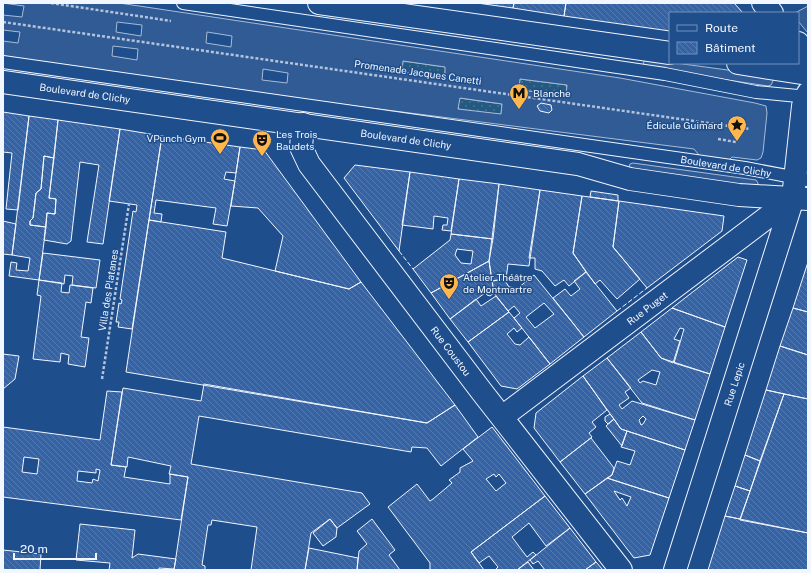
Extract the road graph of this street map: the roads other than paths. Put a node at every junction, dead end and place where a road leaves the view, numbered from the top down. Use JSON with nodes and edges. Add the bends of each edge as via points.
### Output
{"nodes":[{"id":1,"x":183,"y":3,"type":"edge"},
{"id":2,"x":319,"y":3,"type":"edge"},
{"id":3,"x":763,"y":3,"type":"edge"},
{"id":4,"x":771,"y":12,"type":"edge"},
{"id":5,"x":799,"y":45,"type":"edge"},
{"id":6,"x":669,"y":53,"type":"edge"},
{"id":7,"x":808,"y":59,"type":"edge"},
{"id":8,"x":3,"y":62,"type":"edge"},
{"id":9,"x":744,"y":64,"type":"edge"},
{"id":10,"x":808,"y":74,"type":"edge"},
{"id":11,"x":3,"y":82,"type":"edge"},
{"id":12,"x":807,"y":96,"type":"edge"},
{"id":13,"x":303,"y":124,"type":"junction"},
{"id":14,"x":801,"y":189,"type":"edge"},
{"id":15,"x":502,"y":417,"type":"junction"},
{"id":16,"x":621,"y":570,"type":"edge"},
{"id":17,"x":675,"y":570,"type":"edge"}],
"edges":[{"from":1,"to":12,"type":"lane","via":[[665,74],[756,92]]},
{"from":2,"to":6,"type":"street"},
{"from":3,"to":4,"type":"street"},
{"from":5,"to":7,"type":"street"},
{"from":8,"to":14,"type":"lane","name":"Boulevard de Clichy","via":[[752,169]]},
{"from":9,"to":10,"type":"street"},
{"from":11,"to":13,"type":"street","name":"Boulevard de Clichy"},
{"from":12,"to":14,"type":"street","name":"Rue Lepic","via":[[803,106]]},
{"from":13,"to":14,"type":"street","name":"Boulevard de Clichy","via":[[578,164],[630,179],[739,195]]},
{"from":13,"to":15,"type":"street","name":"Rue Coustou","via":[[301,147],[309,164]]},
{"from":14,"to":15,"type":"street","name":"Rue Puget"},
{"from":14,"to":17,"type":"street","name":"Rue Lepic"},
{"from":15,"to":16,"type":"street","name":"Rue Coustou"}]}
